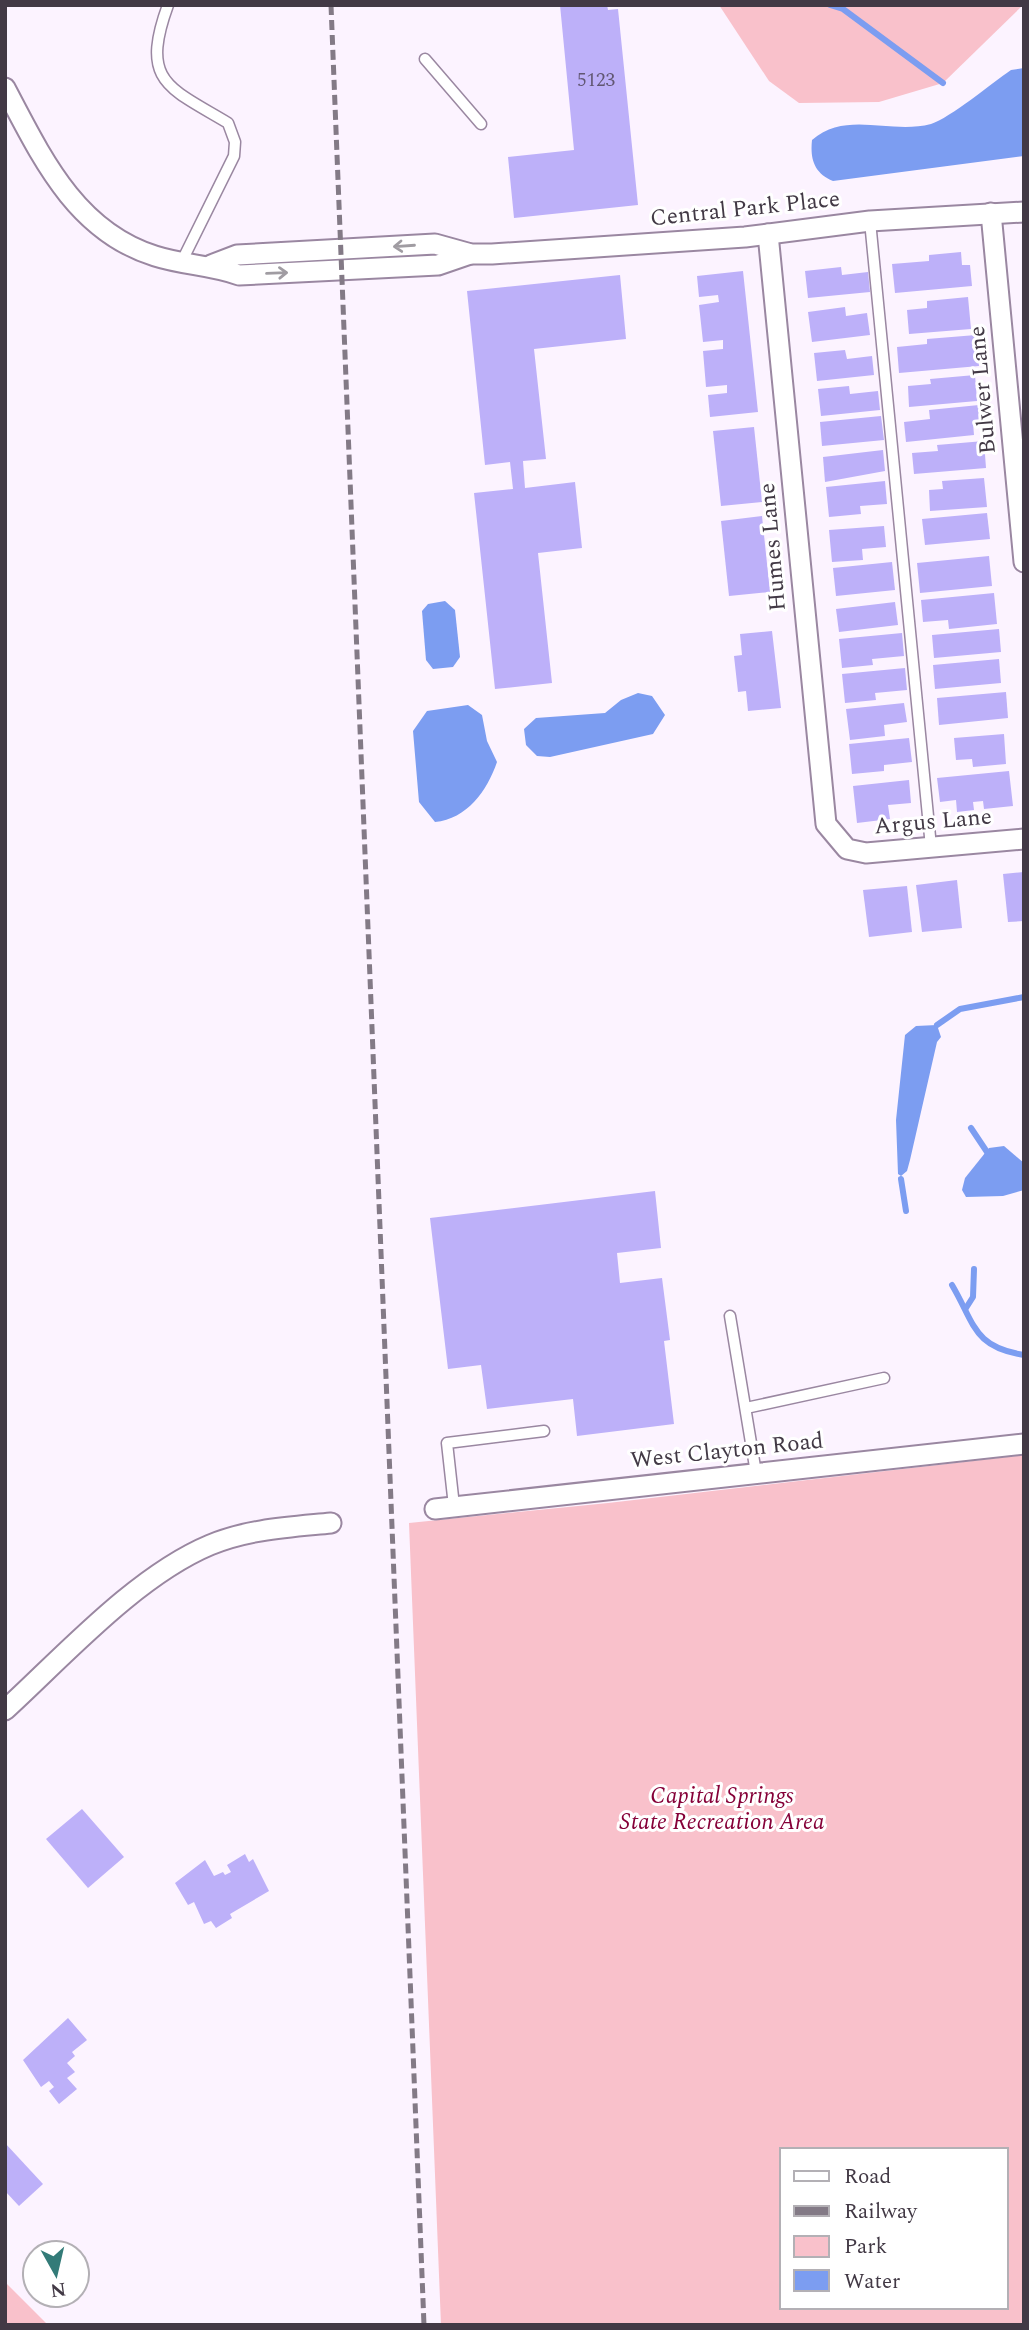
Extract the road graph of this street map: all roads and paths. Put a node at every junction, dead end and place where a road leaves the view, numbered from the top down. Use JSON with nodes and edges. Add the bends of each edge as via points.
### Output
{"nodes":[{"id":1,"x":168,"y":5,"type":"edge"},
{"id":2,"x":425,"y":59,"type":"dead end"},
{"id":3,"x":5,"y":88,"type":"edge"},
{"id":4,"x":481,"y":124,"type":"dead end"},
{"id":5,"x":1024,"y":212,"type":"edge"},
{"id":6,"x":992,"y":213,"type":"junction"},
{"id":7,"x":870,"y":221,"type":"junction"},
{"id":8,"x":768,"y":234,"type":"junction"},
{"id":9,"x":181,"y":263,"type":"junction"},
{"id":10,"x":1024,"y":562,"type":"edge"},
{"id":11,"x":1024,"y":839,"type":"edge"},
{"id":12,"x":931,"y":847,"type":"junction"},
{"id":13,"x":847,"y":849,"type":"joint"},
{"id":14,"x":730,"y":1315,"type":"dead end"},
{"id":15,"x":884,"y":1378,"type":"dead end"},
{"id":16,"x":746,"y":1408,"type":"junction"},
{"id":17,"x":544,"y":1431,"type":"dead end"},
{"id":18,"x":1024,"y":1444,"type":"edge"},
{"id":19,"x":756,"y":1473,"type":"junction"},
{"id":20,"x":445,"y":1507,"type":"joint"},
{"id":21,"x":331,"y":1523,"type":"dead end"},
{"id":22,"x":5,"y":1710,"type":"edge"}],
"edges":[{"from":1,"to":9,"type":"lane","via":[[156,37],[160,74],[172,89],[228,123],[235,142],[234,156]]},
{"from":2,"to":4,"type":"lane"},
{"from":3,"to":9,"type":"street","name":"Central Park Place","via":[[46,166],[73,202],[126,243]]},
{"from":5,"to":6,"type":"street","name":"Central Park Place"},
{"from":6,"to":7,"type":"street","name":"Central Park Place"},
{"from":6,"to":10,"type":"street","name":"Bulwer Lane"},
{"from":7,"to":8,"type":"street","name":"Central Park Place"},
{"from":7,"to":12,"type":"lane"},
{"from":8,"to":9,"type":"street","name":"Central Park Place","via":[[471,254],[438,264],[340,271],[239,275],[211,265]]},
{"from":8,"to":13,"type":"street","name":"Humes Lane","via":[[826,824]]},
{"from":11,"to":12,"type":"street","name":"Argus Lane"},
{"from":12,"to":13,"type":"street","name":"Argus Lane","via":[[866,853]]},
{"from":14,"to":16,"type":"lane"},
{"from":15,"to":16,"type":"lane"},
{"from":16,"to":19,"type":"lane"},
{"from":17,"to":20,"type":"lane","via":[[447,1443]]},
{"from":18,"to":19,"type":"street","name":"West Clayton Road"},
{"from":19,"to":20,"type":"street","name":"West Clayton Road"},
{"from":21,"to":22,"type":"street","via":[[242,1536],[180,1559],[103,1619]]}]}
